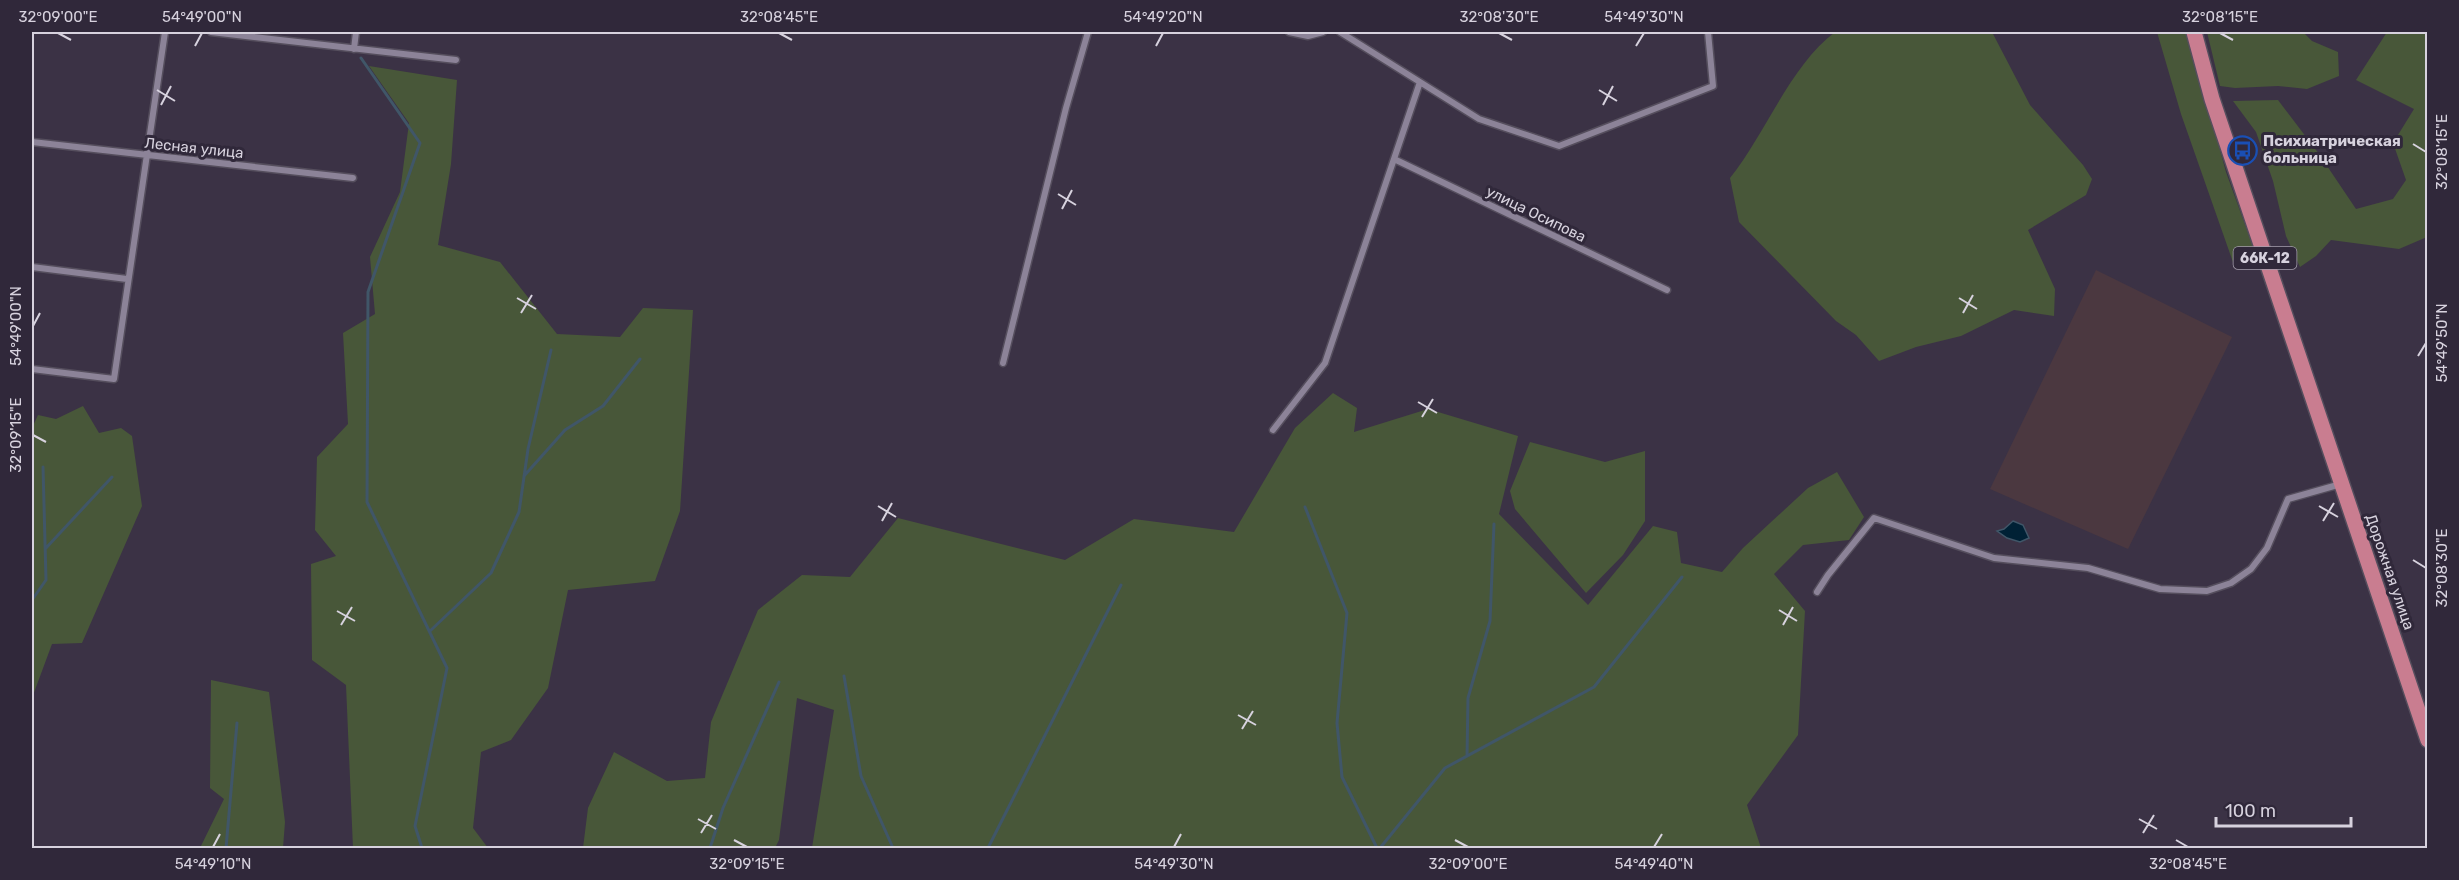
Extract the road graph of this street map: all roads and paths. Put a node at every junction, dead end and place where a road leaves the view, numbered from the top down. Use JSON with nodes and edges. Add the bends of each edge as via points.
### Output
{"nodes":[{"id":1,"x":165,"y":32,"type":"edge"},
{"id":2,"x":211,"y":32,"type":"edge"},
{"id":3,"x":356,"y":32,"type":"edge"},
{"id":4,"x":1088,"y":32,"type":"edge"},
{"id":5,"x":1289,"y":32,"type":"edge"},
{"id":6,"x":1323,"y":32,"type":"edge"},
{"id":7,"x":1340,"y":32,"type":"edge"},
{"id":8,"x":1708,"y":32,"type":"edge"},
{"id":9,"x":2194,"y":32,"type":"edge"},
{"id":10,"x":354,"y":49,"type":"junction"},
{"id":11,"x":456,"y":60,"type":"dead end"},
{"id":12,"x":1420,"y":82,"type":"junction"},
{"id":13,"x":32,"y":142,"type":"edge"},
{"id":14,"x":146,"y":155,"type":"junction"},
{"id":15,"x":1394,"y":159,"type":"junction"},
{"id":16,"x":353,"y":178,"type":"dead end"},
{"id":17,"x":32,"y":267,"type":"edge"},
{"id":18,"x":127,"y":279,"type":"junction"},
{"id":19,"x":1667,"y":290,"type":"dead end"},
{"id":20,"x":1003,"y":363,"type":"dead end"},
{"id":21,"x":32,"y":369,"type":"edge"},
{"id":22,"x":1273,"y":430,"type":"dead end"},
{"id":23,"x":2341,"y":483,"type":"junction"},
{"id":24,"x":1817,"y":592,"type":"dead end"},
{"id":25,"x":2427,"y":740,"type":"edge"}],
"edges":[{"from":1,"to":14,"type":"street"},
{"from":2,"to":10,"type":"street"},
{"from":3,"to":10,"type":"street"},
{"from":4,"to":20,"type":"street"},
{"from":5,"to":6,"type":"street","via":[[1308,36]]},
{"from":7,"to":12,"type":"street"},
{"from":8,"to":12,"type":"street","via":[[1713,86],[1559,146],[1479,118]]},
{"from":9,"to":23,"type":"main road","number":"66К-12","via":[[2212,99]]},
{"from":10,"to":11,"type":"street"},
{"from":12,"to":15,"type":"street"},
{"from":13,"to":14,"type":"street","name":"Лесная улица"},
{"from":14,"to":16,"type":"street","name":"Лесная улица"},
{"from":14,"to":18,"type":"street"},
{"from":15,"to":19,"type":"street","name":"улица Осипова"},
{"from":15,"to":22,"type":"street","via":[[1325,363]]},
{"from":17,"to":18,"type":"street"},
{"from":18,"to":21,"type":"street","via":[[114,380]]},
{"from":23,"to":24,"type":"street","via":[[2288,499],[2267,548],[2252,569],[2231,583],[2207,591],[2160,589],[2088,568],[1994,558],[1874,518]]},
{"from":23,"to":25,"type":"main road","name":"Дорожная улица","number":"66К-12"}]}
